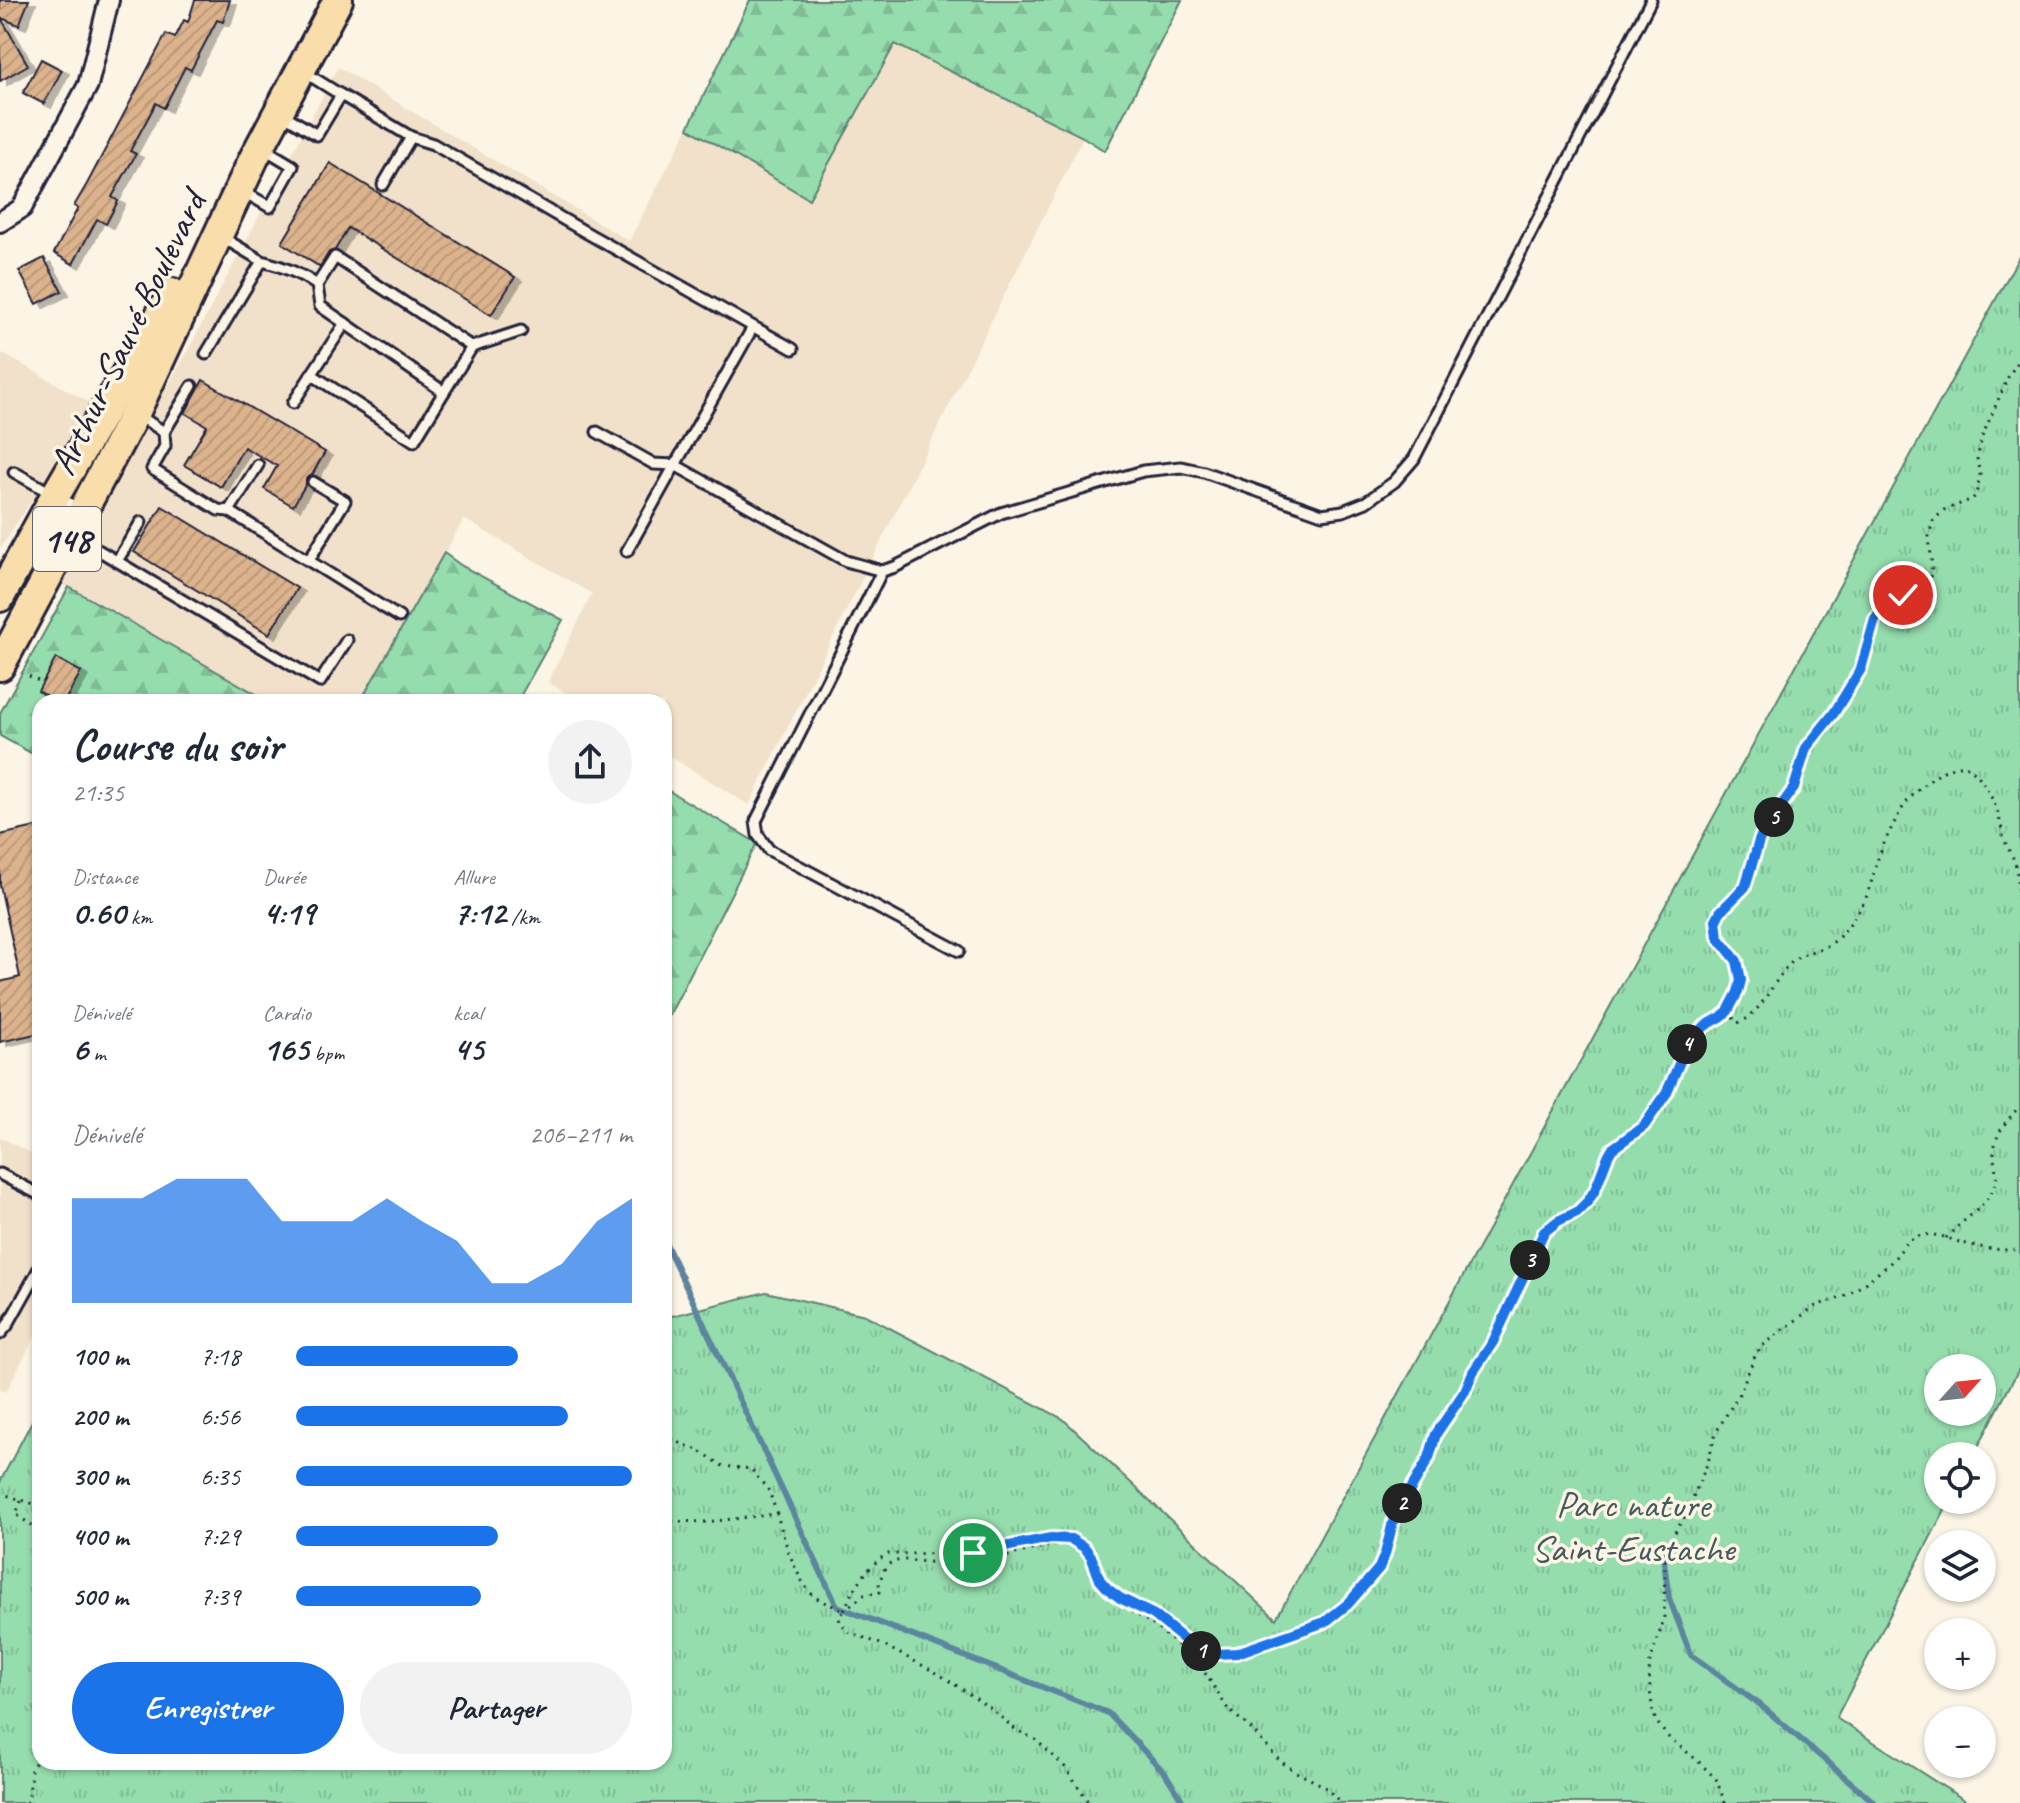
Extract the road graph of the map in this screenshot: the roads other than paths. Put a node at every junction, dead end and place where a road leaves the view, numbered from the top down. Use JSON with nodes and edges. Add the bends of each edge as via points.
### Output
{"nodes":[{"id":1,"x":109,"y":0,"type":"edge"},
{"id":2,"x":338,"y":0,"type":"edge"},
{"id":3,"x":1651,"y":0,"type":"edge"},
{"id":4,"x":301,"y":71,"type":"junction"},
{"id":5,"x":341,"y":95,"type":"junction"},
{"id":6,"x":278,"y":111,"type":"junction"},
{"id":7,"x":411,"y":137,"type":"junction"},
{"id":8,"x":257,"y":152,"type":"junction"},
{"id":9,"x":383,"y":185,"type":"dead end"},
{"id":10,"x":238,"y":189,"type":"junction"},
{"id":11,"x":0,"y":222,"type":"edge"},
{"id":12,"x":214,"y":232,"type":"junction"},
{"id":13,"x":262,"y":261,"type":"junction"},
{"id":14,"x":317,"y":285,"type":"junction"},
{"id":15,"x":345,"y":323,"type":"junction"},
{"id":16,"x":753,"y":327,"type":"junction"},
{"id":17,"x":521,"y":331,"type":"dead end"},
{"id":18,"x":472,"y":347,"type":"junction"},
{"id":19,"x":793,"y":349,"type":"dead end"},
{"id":20,"x":206,"y":354,"type":"dead end"},
{"id":21,"x":311,"y":374,"type":"junction"},
{"id":22,"x":192,"y":386,"type":"dead end"},
{"id":23,"x":444,"y":392,"type":"junction"},
{"id":24,"x":293,"y":403,"type":"dead end"},
{"id":25,"x":123,"y":405,"type":"junction"},
{"id":26,"x":164,"y":432,"type":"junction"},
{"id":27,"x":597,"y":432,"type":"dead end"},
{"id":28,"x":258,"y":465,"type":"dead end"},
{"id":29,"x":675,"y":465,"type":"junction"},
{"id":30,"x":14,"y":472,"type":"dead end"},
{"id":31,"x":313,"y":482,"type":"dead end"},
{"id":32,"x":49,"y":507,"type":"junction"},
{"id":33,"x":229,"y":511,"type":"junction"},
{"id":34,"x":77,"y":522,"type":"junction"},
{"id":35,"x":141,"y":522,"type":"dead end"},
{"id":36,"x":627,"y":551,"type":"dead end"},
{"id":37,"x":309,"y":560,"type":"junction"},
{"id":38,"x":117,"y":561,"type":"junction"},
{"id":39,"x":882,"y":571,"type":"junction"},
{"id":40,"x":0,"y":597,"type":"edge"},
{"id":41,"x":399,"y":617,"type":"dead end"},
{"id":42,"x":347,"y":640,"type":"dead end"},
{"id":43,"x":0,"y":666,"type":"edge"},
{"id":44,"x":959,"y":951,"type":"dead end"},
{"id":45,"x":0,"y":1174,"type":"edge"},
{"id":46,"x":32,"y":1191,"type":"edge"},
{"id":47,"x":32,"y":1281,"type":"edge"},
{"id":48,"x":0,"y":1334,"type":"edge"}],
"edges":[{"from":1,"to":11,"type":"street","via":[[88,85],[22,208]]},
{"from":2,"to":4,"type":"main road","name":"Arthur-Sauvé Boulevard","number":"148"},
{"from":3,"to":39,"type":"lane","via":[[1414,459],[1394,482],[1366,502],[1322,514],[1193,469],[1143,471],[1001,513]]},
{"from":4,"to":5,"type":"lane"},
{"from":4,"to":6,"type":"main road","name":"Arthur-Sauvé Boulevard","number":"148"},
{"from":5,"to":6,"type":"lane","via":[[317,135]]},
{"from":5,"to":7,"type":"lane"},
{"from":6,"to":8,"type":"main road","name":"Arthur-Sauvé Boulevard","number":"148"},
{"from":7,"to":9,"type":"lane"},
{"from":7,"to":16,"type":"lane","via":[[433,144]]},
{"from":8,"to":10,"type":"main road","name":"Arthur-Sauvé Boulevard","number":"148"},
{"from":8,"to":10,"type":"lane","via":[[293,166],[270,207]]},
{"from":10,"to":12,"type":"main road","name":"Arthur-Sauvé Boulevard","number":"148"},
{"from":12,"to":13,"type":"lane"},
{"from":12,"to":25,"type":"main road","name":"Arthur-Sauvé Boulevard","number":"148"},
{"from":13,"to":14,"type":"lane"},
{"from":13,"to":20,"type":"lane"},
{"from":14,"to":15,"type":"lane","via":[[320,306]]},
{"from":14,"to":18,"type":"lane","via":[[335,257]]},
{"from":15,"to":21,"type":"lane"},
{"from":15,"to":23,"type":"lane"},
{"from":16,"to":19,"type":"lane"},
{"from":16,"to":29,"type":"lane"},
{"from":17,"to":18,"type":"lane"},
{"from":18,"to":23,"type":"lane"},
{"from":21,"to":23,"type":"lane","via":[[414,441]]},
{"from":21,"to":24,"type":"lane"},
{"from":22,"to":26,"type":"lane"},
{"from":25,"to":26,"type":"lane"},
{"from":25,"to":32,"type":"main road","name":"Arthur-Sauvé Boulevard","number":"148"},
{"from":25,"to":34,"type":"main road","name":"Arthur-Sauvé Boulevard","number":"148"},
{"from":26,"to":33,"type":"lane","via":[[165,446],[152,469],[218,510]]},
{"from":27,"to":29,"type":"lane","via":[[654,464]]},
{"from":28,"to":33,"type":"lane"},
{"from":29,"to":36,"type":"lane"},
{"from":29,"to":39,"type":"lane","via":[[846,561]]},
{"from":30,"to":32,"type":"lane"},
{"from":31,"to":37,"type":"lane","via":[[345,501]]},
{"from":32,"to":34,"type":"lane"},
{"from":32,"to":34,"type":"lane"},
{"from":32,"to":40,"type":"main road","name":"Arthur-Sauvé Boulevard","number":"148"},
{"from":33,"to":37,"type":"lane"},
{"from":34,"to":38,"type":"lane"},
{"from":34,"to":43,"type":"main road","name":"Arthur-Sauvé Boulevard","number":"148"},
{"from":35,"to":38,"type":"lane"},
{"from":37,"to":41,"type":"lane"},
{"from":38,"to":42,"type":"lane","via":[[320,682]]},
{"from":39,"to":44,"type":"lane","via":[[756,821],[758,835],[769,850]]},
{"from":45,"to":46,"type":"lane"},
{"from":47,"to":48,"type":"lane"}]}
